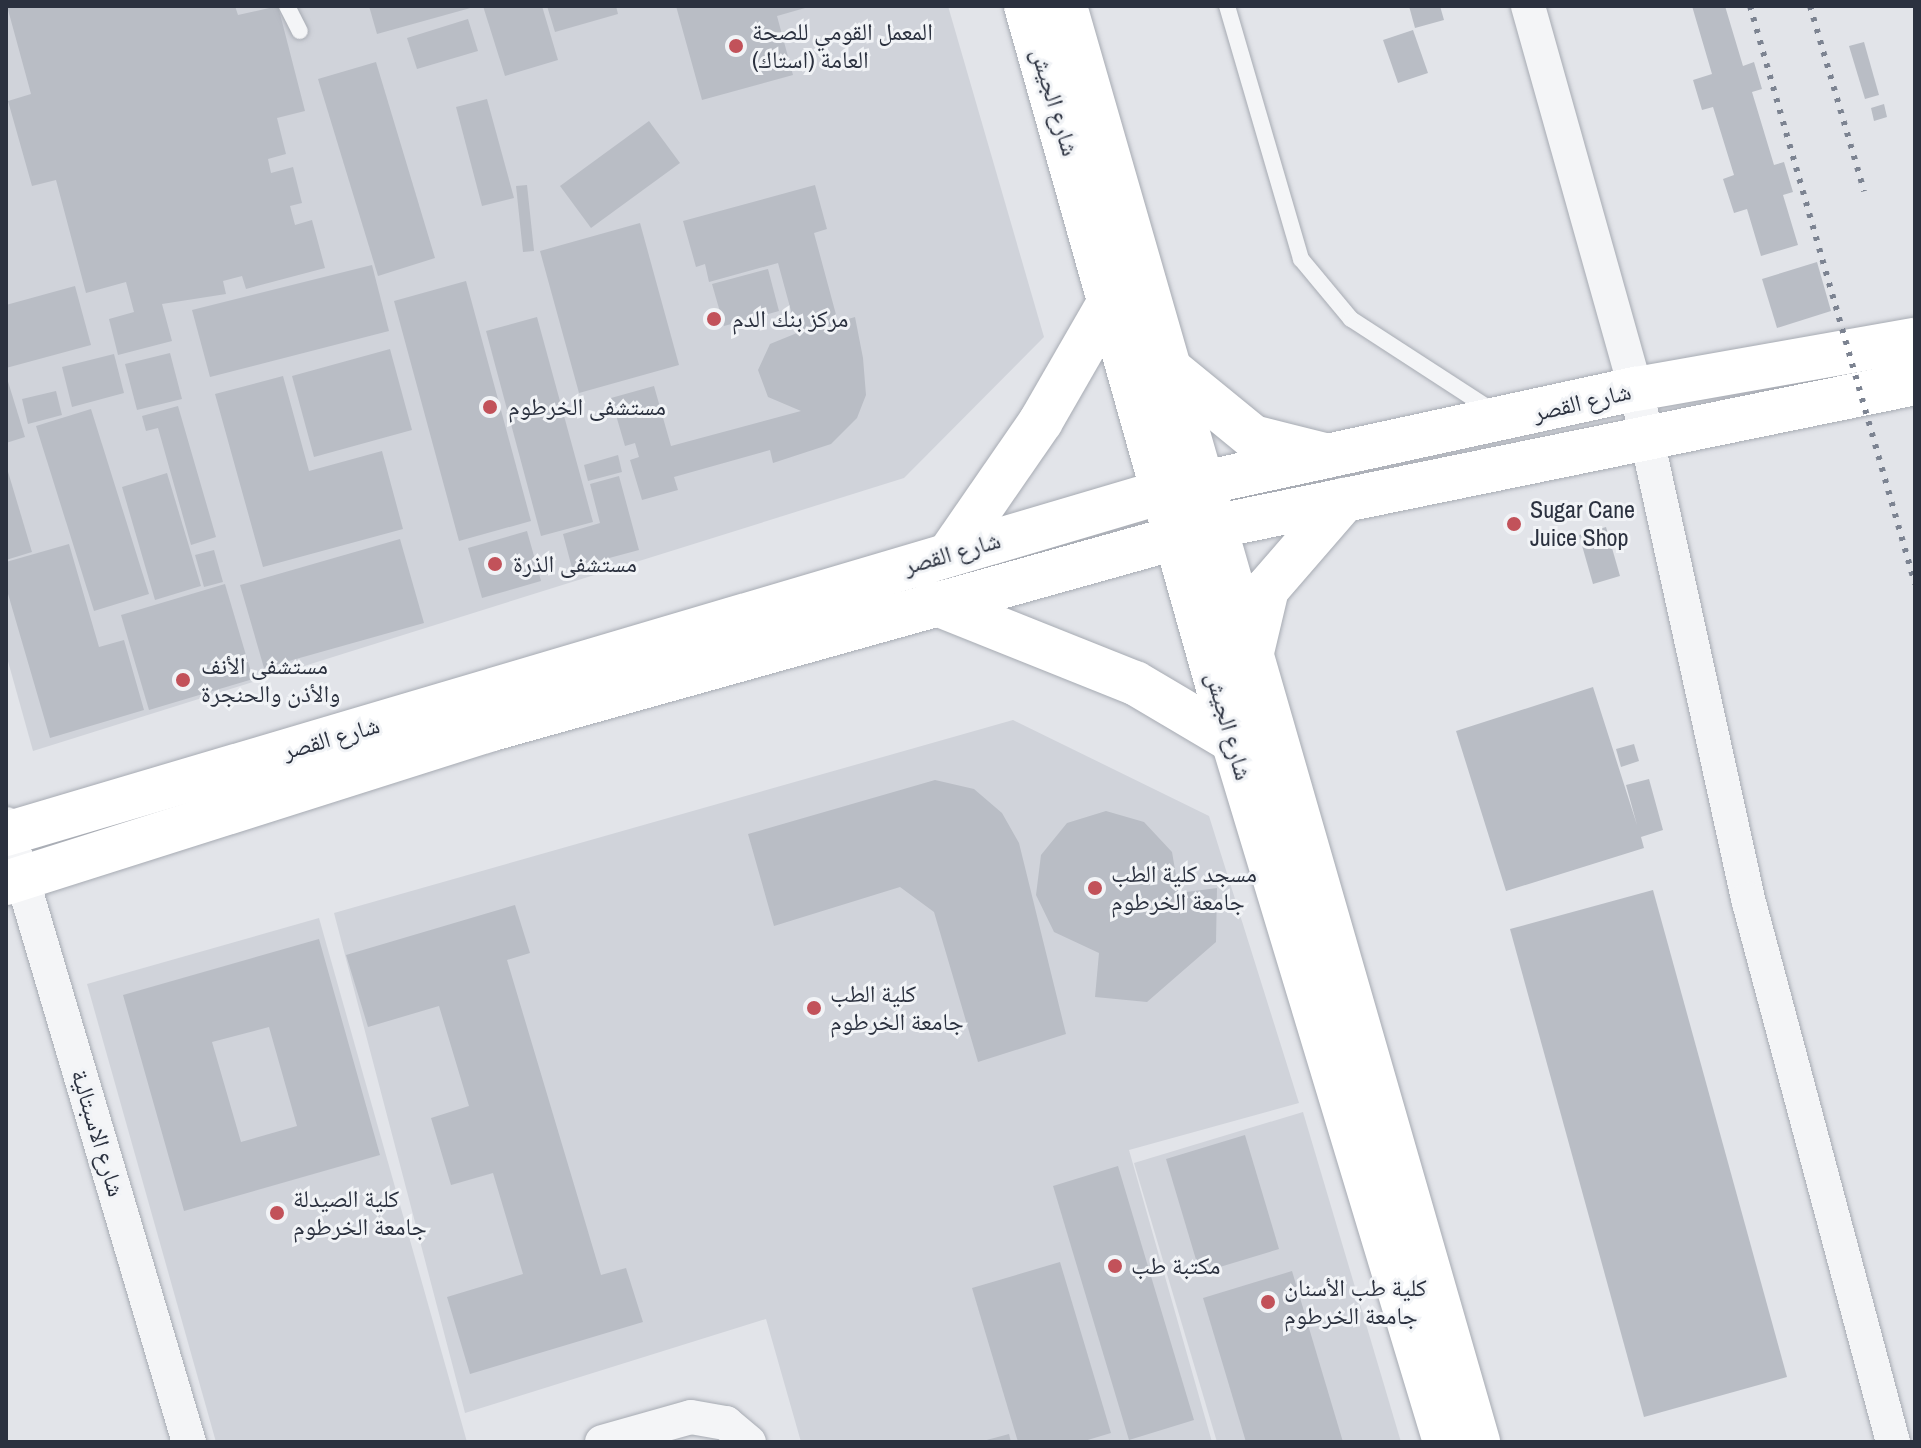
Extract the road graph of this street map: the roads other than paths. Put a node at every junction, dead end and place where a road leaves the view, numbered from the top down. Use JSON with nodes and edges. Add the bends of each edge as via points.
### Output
{"nodes":[{"id":1,"x":287,"y":6,"type":"edge"},
{"id":2,"x":1026,"y":6,"type":"edge"},
{"id":3,"x":1065,"y":6,"type":"edge"},
{"id":4,"x":1227,"y":6,"type":"edge"},
{"id":5,"x":1528,"y":6,"type":"edge"},
{"id":6,"x":300,"y":31,"type":"dead end"},
{"id":7,"x":1113,"y":296,"type":"junction"},
{"id":8,"x":1915,"y":340,"type":"edge"},
{"id":9,"x":1171,"y":370,"type":"junction"},
{"id":10,"x":1915,"y":383,"type":"edge"},
{"id":11,"x":1636,"y":389,"type":"junction"},
{"id":12,"x":1507,"y":420,"type":"junction"},
{"id":13,"x":1647,"y":436,"type":"junction"},
{"id":14,"x":1328,"y":456,"type":"junction"},
{"id":15,"x":1205,"y":482,"type":"junction"},
{"id":16,"x":1162,"y":492,"type":"junction"},
{"id":17,"x":1344,"y":500,"type":"junction"},
{"id":18,"x":1218,"y":526,"type":"junction"},
{"id":19,"x":1175,"y":539,"type":"junction"},
{"id":20,"x":950,"y":553,"type":"junction"},
{"id":21,"x":932,"y":602,"type":"junction"},
{"id":22,"x":1252,"y":658,"type":"junction"},
{"id":23,"x":1233,"y":741,"type":"junction"},
{"id":24,"x":7,"y":830,"type":"edge"},
{"id":25,"x":14,"y":881,"type":"edge"},
{"id":26,"x":737,"y":1433,"type":"edge"},
{"id":27,"x":189,"y":1442,"type":"edge"},
{"id":28,"x":602,"y":1442,"type":"edge"},
{"id":29,"x":1445,"y":1442,"type":"edge"},
{"id":30,"x":1478,"y":1442,"type":"edge"},
{"id":31,"x":1893,"y":1442,"type":"edge"}],
"edges":[{"from":1,"to":6,"type":"lane"},
{"from":2,"to":7,"type":"main road","name":"شارع الجيش"},
{"from":3,"to":9,"type":"main road","name":"شارع الجيش"},
{"from":4,"to":12,"type":"lane","via":[[1301,259],[1351,319]]},
{"from":5,"to":11,"type":"street"},
{"from":7,"to":16,"type":"main road","name":"شارع الجيش"},
{"from":7,"to":20,"type":"main road","via":[[1025,447]]},
{"from":8,"to":11,"type":"main road","name":"شارع القصر"},
{"from":9,"to":14,"type":"main road","via":[[1253,437]]},
{"from":9,"to":15,"type":"main road","name":"شارع الجيش"},
{"from":10,"to":13,"type":"main road","name":"شارع القصر"},
{"from":11,"to":12,"type":"main road","name":"شارع القصر"},
{"from":11,"to":13,"type":"street"},
{"from":12,"to":14,"type":"main road","name":"شارع القصر"},
{"from":13,"to":17,"type":"main road","name":"شارع القصر"},
{"from":13,"to":31,"type":"street","via":[[1748,899]]},
{"from":14,"to":15,"type":"main road","name":"شارع القصر"},
{"from":15,"to":16,"type":"main road","name":"شارع القصر"},
{"from":15,"to":18,"type":"main road","name":"شارع الجيش"},
{"from":16,"to":19,"type":"main road","name":"شارع الجيش"},
{"from":16,"to":20,"type":"main road","name":"شارع القصر"},
{"from":17,"to":18,"type":"main road","name":"شارع القصر"},
{"from":17,"to":22,"type":"main road","via":[[1267,589]]},
{"from":18,"to":19,"type":"main road","name":"شارع القصر"},
{"from":18,"to":22,"type":"main road","name":"شارع الجيش"},
{"from":19,"to":21,"type":"main road","name":"شارع القصر"},
{"from":19,"to":23,"type":"main road","name":"شارع الجيش"},
{"from":20,"to":24,"type":"main road","name":"شارع القصر"},
{"from":21,"to":23,"type":"main road","via":[[1135,683]]},
{"from":21,"to":25,"type":"main road","name":"شارع القصر","via":[[492,729]]},
{"from":22,"to":30,"type":"main road","name":"شارع الجيش"},
{"from":23,"to":29,"type":"main road","name":"شارع الجيش"},
{"from":24,"to":25,"type":"street","name":"شارع الاسبتالية"},
{"from":25,"to":27,"type":"street","name":"شارع الاسبتالية"},
{"from":26,"to":28,"type":"street","via":[[691,1417]]}]}
